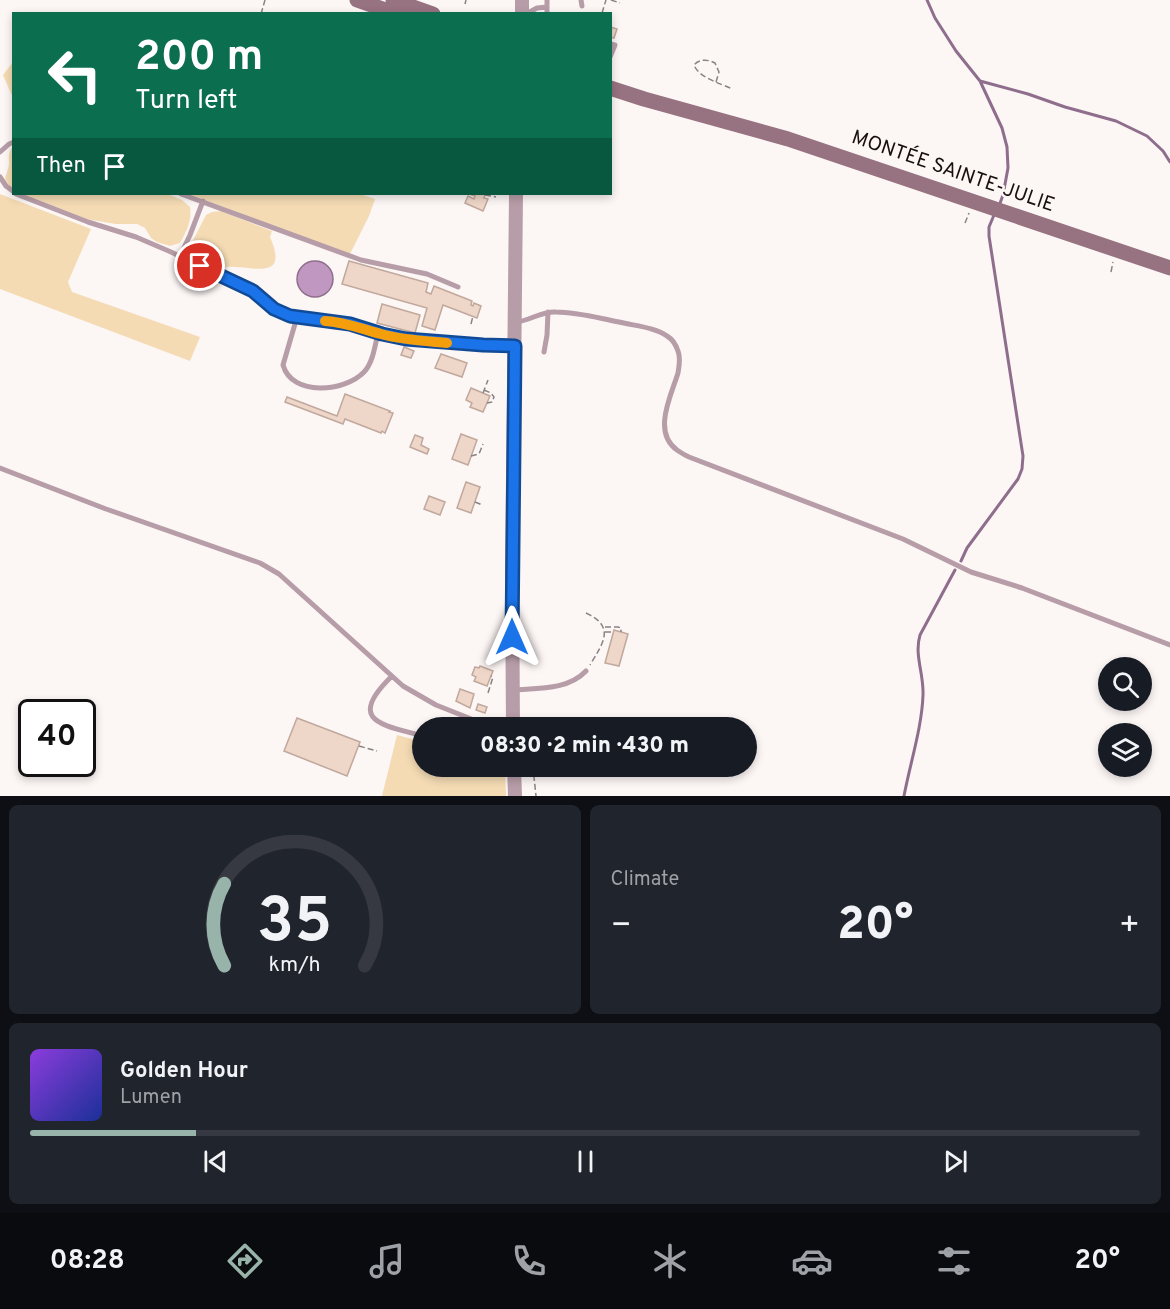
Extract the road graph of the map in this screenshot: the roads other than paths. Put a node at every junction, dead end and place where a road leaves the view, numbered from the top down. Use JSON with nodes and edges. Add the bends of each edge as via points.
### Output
{"nodes":[{"id":1,"x":357,"y":0,"type":"edge"},
{"id":2,"x":393,"y":0,"type":"edge"},
{"id":3,"x":547,"y":0,"type":"edge"},
{"id":4,"x":547,"y":10,"type":"edge"},
{"id":5,"x":391,"y":12,"type":"edge"},
{"id":6,"x":427,"y":12,"type":"edge"},
{"id":7,"x":528,"y":12,"type":"edge"},
{"id":8,"x":612,"y":79,"type":"edge"},
{"id":9,"x":612,"y":89,"type":"edge"},
{"id":10,"x":721,"y":120,"type":"junction"},
{"id":11,"x":12,"y":143,"type":"edge"},
{"id":12,"x":0,"y":152,"type":"edge"},
{"id":13,"x":0,"y":177,"type":"edge"},
{"id":14,"x":12,"y":191,"type":"edge"},
{"id":15,"x":20,"y":195,"type":"edge"},
{"id":16,"x":184,"y":195,"type":"edge"},
{"id":17,"x":516,"y":195,"type":"edge"},
{"id":18,"x":202,"y":201,"type":"junction"},
{"id":19,"x":180,"y":256,"type":"junction"},
{"id":20,"x":1169,"y":268,"type":"edge"},
{"id":21,"x":458,"y":287,"type":"dead end"},
{"id":22,"x":548,"y":312,"type":"junction"},
{"id":23,"x":297,"y":317,"type":"junction"},
{"id":24,"x":515,"y":322,"type":"junction"},
{"id":25,"x":378,"y":333,"type":"junction"},
{"id":26,"x":515,"y":346,"type":"junction"},
{"id":27,"x":544,"y":352,"type":"dead end"},
{"id":28,"x":0,"y":468,"type":"edge"},
{"id":29,"x":1170,"y":645,"type":"edge"},
{"id":30,"x":586,"y":671,"type":"road end"},
{"id":31,"x":391,"y":677,"type":"junction"},
{"id":32,"x":513,"y":690,"type":"junction"},
{"id":33,"x":466,"y":717,"type":"edge"},
{"id":34,"x":513,"y":717,"type":"edge"},
{"id":35,"x":412,"y":733,"type":"edge"},
{"id":36,"x":514,"y":777,"type":"edge"},
{"id":37,"x":515,"y":796,"type":"edge"}],
"edges":[{"from":1,"to":5,"type":"main road"},
{"from":2,"to":6,"type":"main road"},
{"from":3,"to":4,"type":"lane"},
{"from":4,"to":7,"type":"lane","via":[[537,8]]},
{"from":8,"to":10,"type":"main road","name":"MONTÉE SAINTE-JULIE"},
{"from":9,"to":10,"type":"main road","name":"MONTÉE SAINTE-JULIE"},
{"from":10,"to":20,"type":"main road","name":"MONTÉE SAINTE-JULIE"},
{"from":11,"to":12,"type":"lane"},
{"from":13,"to":14,"type":"lane"},
{"from":15,"to":19,"type":"lane"},
{"from":16,"to":18,"type":"lane"},
{"from":17,"to":24,"type":"street"},
{"from":18,"to":19,"type":"lane"},
{"from":18,"to":21,"type":"lane","via":[[361,260],[427,274]]},
{"from":19,"to":23,"type":"lane","via":[[253,291],[281,313]]},
{"from":22,"to":24,"type":"lane"},
{"from":22,"to":27,"type":"lane"},
{"from":22,"to":29,"type":"lane","via":[[648,328],[672,340],[680,358],[664,427],[669,441],[689,457],[903,539],[971,572]]},
{"from":23,"to":25,"type":"lane","via":[[350,324]]},
{"from":23,"to":25,"type":"lane","via":[[283,365],[289,377],[303,386],[334,387],[358,377],[367,368]]},
{"from":24,"to":26,"type":"street"},
{"from":25,"to":26,"type":"lane","via":[[437,342]]},
{"from":26,"to":32,"type":"street"},
{"from":28,"to":31,"type":"lane","via":[[270,568]]},
{"from":30,"to":32,"type":"lane","via":[[566,684]]},
{"from":31,"to":33,"type":"lane","via":[[436,705]]},
{"from":31,"to":35,"type":"lane","via":[[375,695],[371,714],[381,724]]},
{"from":32,"to":34,"type":"street"},
{"from":36,"to":37,"type":"street"}]}
